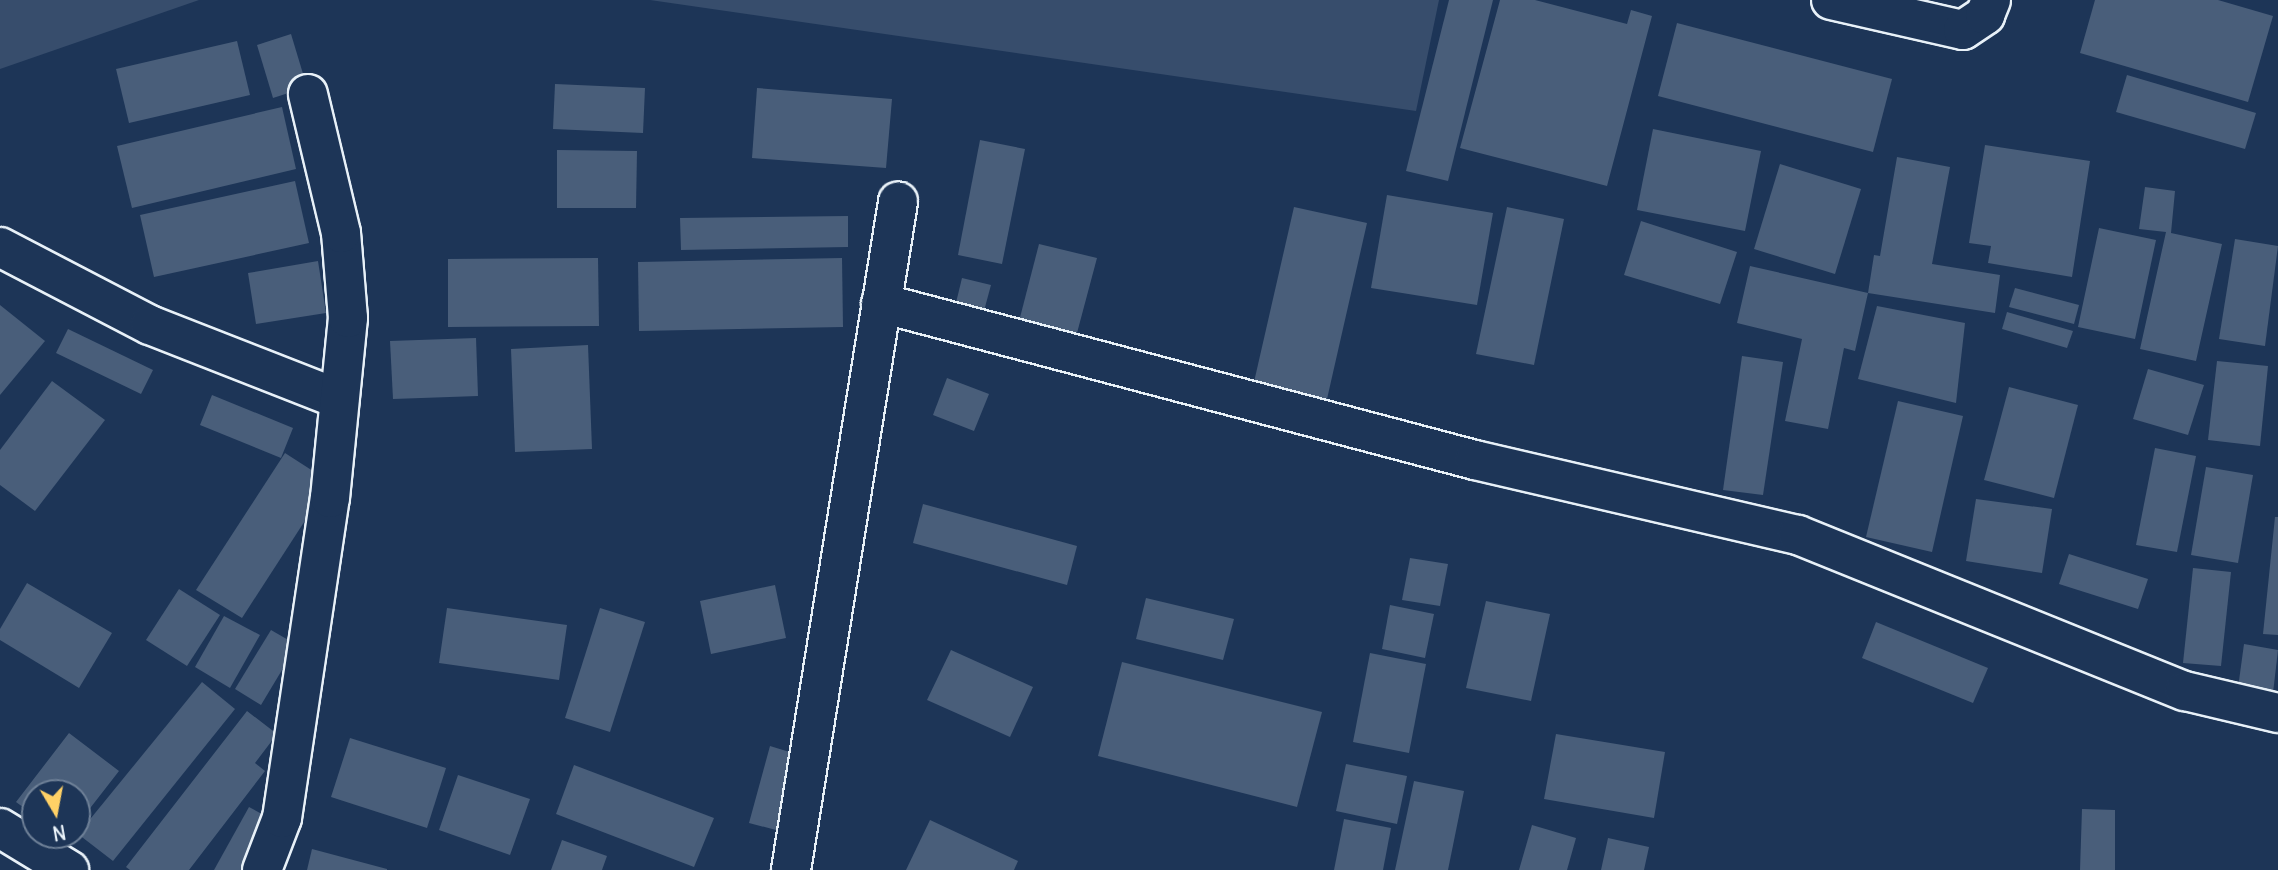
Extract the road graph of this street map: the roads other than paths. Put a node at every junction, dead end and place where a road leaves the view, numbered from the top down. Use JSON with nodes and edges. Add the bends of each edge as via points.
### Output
{"nodes":[{"id":1,"x":1832,"y":0,"type":"edge"},
{"id":2,"x":1991,"y":0,"type":"edge"},
{"id":3,"x":308,"y":94,"type":"dead end"},
{"id":4,"x":898,"y":202,"type":"dead end"},
{"id":5,"x":0,"y":247,"type":"edge"},
{"id":6,"x":881,"y":303,"type":"junction"},
{"id":7,"x":339,"y":399,"type":"junction"},
{"id":8,"x":2278,"y":713,"type":"edge"},
{"id":9,"x":0,"y":828,"type":"edge"},
{"id":10,"x":69,"y":870,"type":"edge"},
{"id":11,"x":262,"y":870,"type":"edge"},
{"id":12,"x":791,"y":870,"type":"edge"}],
"edges":[{"from":1,"to":2,"type":"street","via":[[1963,30],[1985,15]]},
{"from":3,"to":7,"type":"street","via":[[341,233],[348,318]]},
{"from":4,"to":6,"type":"street"},
{"from":5,"to":7,"type":"street","via":[[150,325]]},
{"from":6,"to":8,"type":"street","via":[[1475,460],[1798,536],[2185,691]]},
{"from":6,"to":12,"type":"street"},
{"from":7,"to":11,"type":"street","via":[[330,498],[282,818]]},
{"from":9,"to":10,"type":"street"}]}
